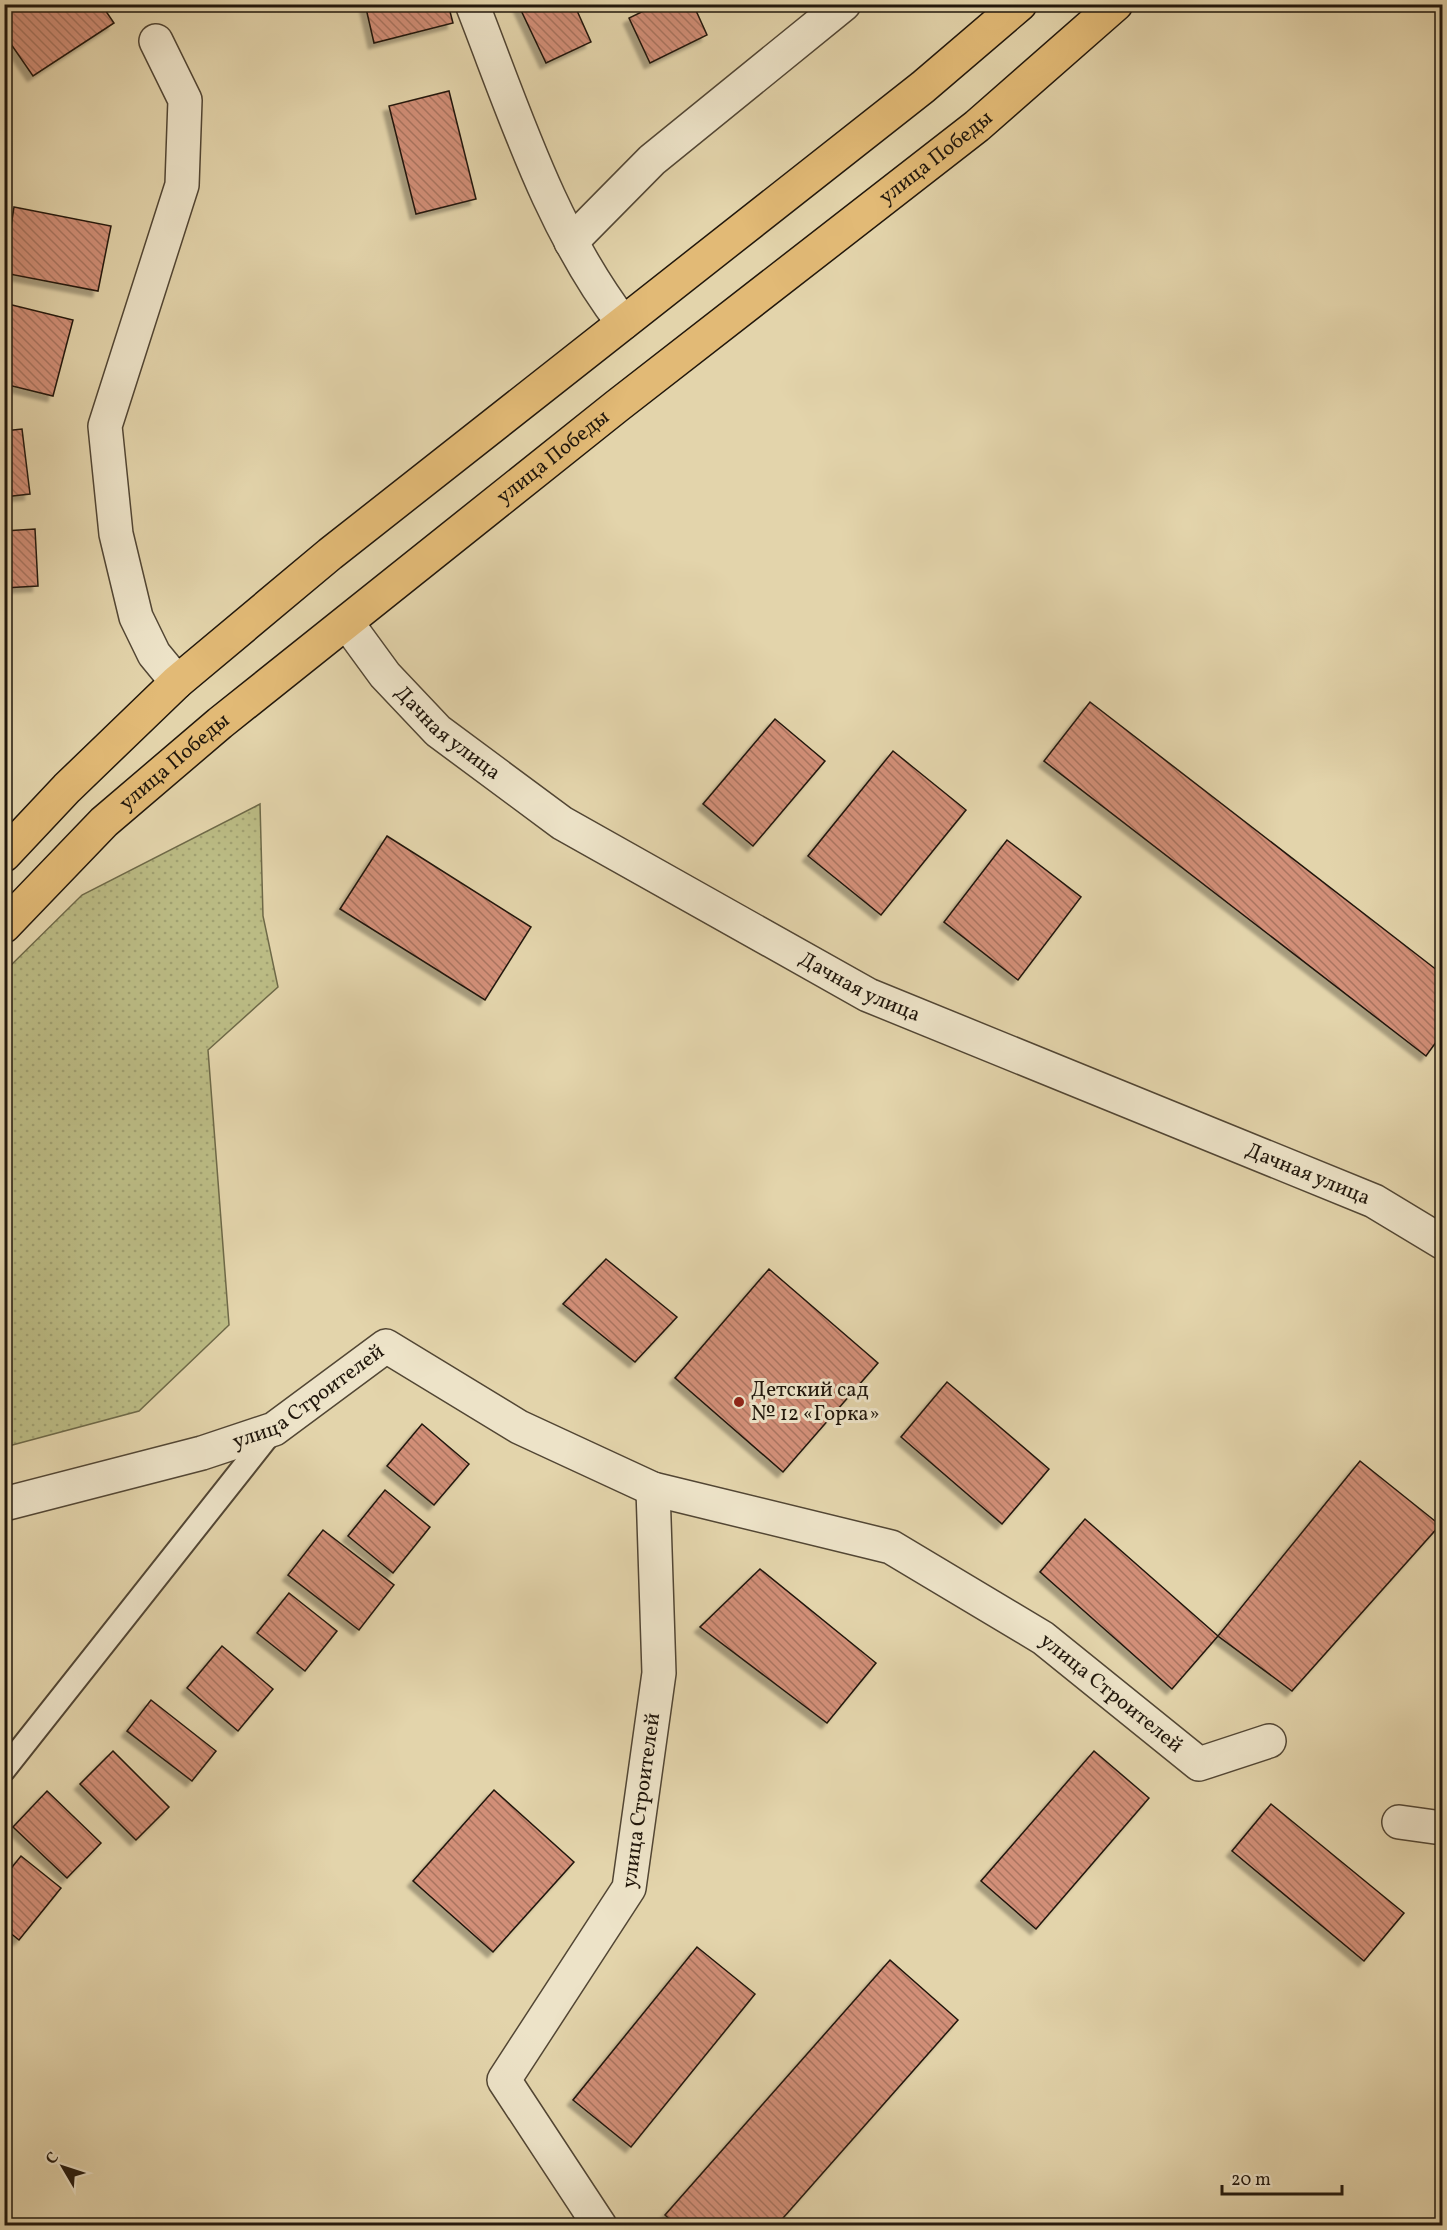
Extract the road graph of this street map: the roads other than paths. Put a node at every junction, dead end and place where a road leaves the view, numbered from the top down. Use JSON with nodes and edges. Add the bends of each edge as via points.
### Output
{"nodes":[{"id":1,"x":472,"y":4,"type":"edge"},
{"id":2,"x":844,"y":4,"type":"edge"},
{"id":3,"x":1020,"y":4,"type":"edge"},
{"id":4,"x":1116,"y":4,"type":"edge"},
{"id":5,"x":156,"y":41,"type":"dead end"},
{"id":6,"x":571,"y":242,"type":"junction"},
{"id":7,"x":623,"y":323,"type":"junction"},
{"id":8,"x":347,"y":623,"type":"junction"},
{"id":9,"x":177,"y":682,"type":"junction"},
{"id":10,"x":4,"y":855,"type":"edge"},
{"id":11,"x":4,"y":926,"type":"edge"},
{"id":12,"x":1443,"y":1242,"type":"edge"},
{"id":13,"x":274,"y":1429,"type":"junction"},
{"id":14,"x":653,"y":1489,"type":"junction"},
{"id":15,"x":4,"y":1504,"type":"edge"},
{"id":16,"x":1269,"y":1741,"type":"dead end"},
{"id":17,"x":4,"y":1770,"type":"edge"},
{"id":18,"x":1399,"y":1822,"type":"dead end"},
{"id":19,"x":1443,"y":1828,"type":"edge"},
{"id":20,"x":600,"y":2226,"type":"edge"}],
"edges":[{"from":1,"to":6,"type":"street","via":[[544,189]]},
{"from":2,"to":6,"type":"street","via":[[652,160]]},
{"from":3,"to":7,"type":"highway","via":[[923,87]]},
{"from":4,"to":8,"type":"highway","name":"улица Победы","via":[[977,126],[617,406]]},
{"from":5,"to":9,"type":"street","via":[[185,100],[182,185],[105,426],[116,534],[136,617],[154,654]]},
{"from":6,"to":7,"type":"street","via":[[595,286]]},
{"from":7,"to":9,"type":"highway","via":[[330,554]]},
{"from":8,"to":11,"type":"highway","name":"улица Победы","via":[[220,723],[104,822]]},
{"from":8,"to":12,"type":"street","name":"Дачная улица","via":[[385,675],[438,731],[562,823],[868,995],[1374,1201]]},
{"from":9,"to":10,"type":"highway"},
{"from":13,"to":14,"type":"street","name":"улица Строителей","via":[[386,1346],[519,1427]]},
{"from":13,"to":15,"type":"street","name":"улица Строителей","via":[[202,1453]]},
{"from":13,"to":17,"type":"lane"},
{"from":14,"to":16,"type":"street","name":"улица Строителей","via":[[891,1547],[1043,1638],[1199,1764]]},
{"from":14,"to":20,"type":"street","name":"улица Строителей","via":[[659,1673],[629,1888],[504,2080]]},
{"from":18,"to":19,"type":"street"}]}
